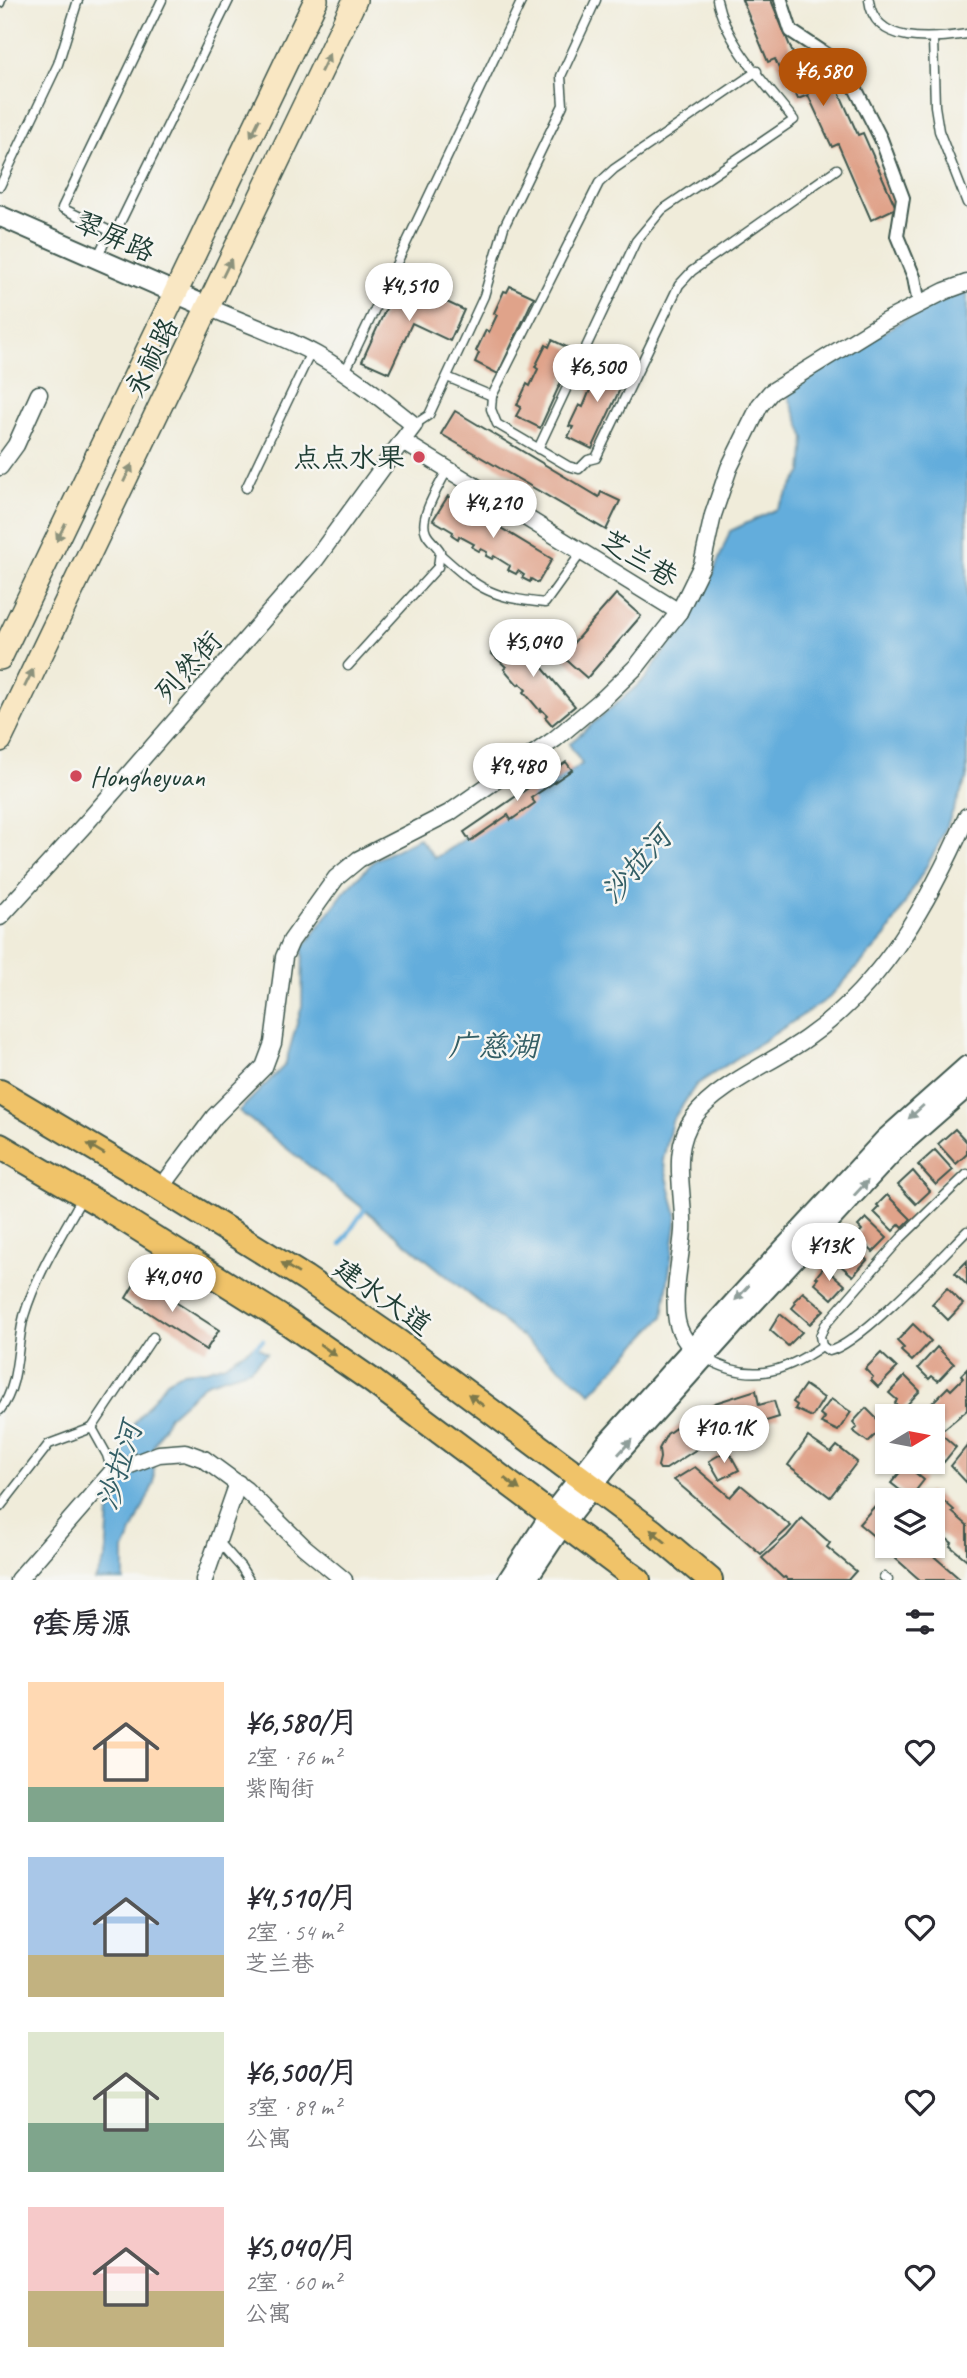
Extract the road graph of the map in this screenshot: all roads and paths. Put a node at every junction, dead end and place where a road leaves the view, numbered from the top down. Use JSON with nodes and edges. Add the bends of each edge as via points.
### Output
{"nodes":[{"id":1,"x":78,"y":0,"type":"edge"},
{"id":2,"x":162,"y":0,"type":"edge"},
{"id":3,"x":229,"y":0,"type":"edge"},
{"id":4,"x":316,"y":0,"type":"edge"},
{"id":5,"x":355,"y":0,"type":"edge"},
{"id":6,"x":522,"y":0,"type":"edge"},
{"id":7,"x":596,"y":0,"type":"edge"},
{"id":8,"x":717,"y":0,"type":"edge"},
{"id":9,"x":781,"y":0,"type":"edge"},
{"id":10,"x":869,"y":0,"type":"edge"},
{"id":11,"x":967,"y":34,"type":"edge"},
{"id":12,"x":933,"y":39,"type":"junction"},
{"id":13,"x":757,"y":71,"type":"junction"},
{"id":14,"x":837,"y":169,"type":"dead end"},
{"id":15,"x":0,"y":186,"type":"edge"},
{"id":16,"x":967,"y":203,"type":"edge"},
{"id":17,"x":0,"y":216,"type":"edge"},
{"id":18,"x":110,"y":231,"type":"junction"},
{"id":19,"x":97,"y":258,"type":"junction"},
{"id":20,"x":967,"y":283,"type":"edge"},
{"id":21,"x":176,"y":293,"type":"junction"},
{"id":22,"x":919,"y":304,"type":"junction"},
{"id":23,"x":208,"y":307,"type":"junction"},
{"id":24,"x":311,"y":352,"type":"junction"},
{"id":25,"x":345,"y":372,"type":"junction"},
{"id":26,"x":447,"y":377,"type":"junction"},
{"id":27,"x":39,"y":394,"type":"dead end"},
{"id":28,"x":492,"y":396,"type":"junction"},
{"id":29,"x":414,"y":425,"type":"junction"},
{"id":30,"x":402,"y":440,"type":"junction"},
{"id":31,"x":538,"y":449,"type":"junction"},
{"id":32,"x":0,"y":467,"type":"edge"},
{"id":33,"x":447,"y":470,"type":"junction"},
{"id":34,"x":246,"y":488,"type":"dead end"},
{"id":35,"x":581,"y":553,"type":"junction"},
{"id":36,"x":441,"y":555,"type":"junction"},
{"id":37,"x":679,"y":612,"type":"junction"},
{"id":38,"x":0,"y":658,"type":"edge"},
{"id":39,"x":348,"y":666,"type":"dead end"},
{"id":40,"x":0,"y":740,"type":"edge"},
{"id":41,"x":967,"y":816,"type":"edge"},
{"id":42,"x":0,"y":917,"type":"edge"},
{"id":43,"x":967,"y":1066,"type":"edge"},
{"id":44,"x":967,"y":1087,"type":"edge"},
{"id":45,"x":0,"y":1092,"type":"edge"},
{"id":46,"x":0,"y":1146,"type":"edge"},
{"id":47,"x":967,"y":1174,"type":"edge"},
{"id":48,"x":161,"y":1188,"type":"junction"},
{"id":49,"x":83,"y":1195,"type":"junction"},
{"id":50,"x":967,"y":1231,"type":"edge"},
{"id":51,"x":153,"y":1337,"type":"dead end"},
{"id":52,"x":822,"y":1346,"type":"junction"},
{"id":53,"x":698,"y":1353,"type":"junction"},
{"id":54,"x":0,"y":1410,"type":"edge"},
{"id":55,"x":92,"y":1428,"type":"junction"},
{"id":56,"x":112,"y":1472,"type":"junction"},
{"id":57,"x":586,"y":1482,"type":"junction"},
{"id":58,"x":238,"y":1483,"type":"junction"},
{"id":59,"x":0,"y":1507,"type":"edge"},
{"id":60,"x":558,"y":1519,"type":"junction"},
{"id":61,"x":218,"y":1541,"type":"junction"},
{"id":62,"x":338,"y":1578,"type":"edge"},
{"id":63,"x":18,"y":1580,"type":"edge"},
{"id":64,"x":204,"y":1580,"type":"edge"},
{"id":65,"x":249,"y":1580,"type":"edge"},
{"id":66,"x":508,"y":1580,"type":"edge"},
{"id":67,"x":526,"y":1580,"type":"edge"},
{"id":68,"x":638,"y":1580,"type":"edge"},
{"id":69,"x":710,"y":1580,"type":"edge"}],
"edges":[{"from":1,"to":15,"type":"lane","via":[[58,64]]},
{"from":2,"to":18,"type":"lane","via":[[62,208]]},
{"from":3,"to":18,"type":"lane","via":[[117,229]]},
{"from":4,"to":21,"type":"main road","name":"永祯路","one_way":true},
{"from":23,"to":5,"type":"main road","name":"永祯路","one_way":true},
{"from":6,"to":25,"type":"lane"},
{"from":7,"to":26,"type":"lane","via":[[561,76],[563,105],[504,227],[484,296]]},
{"from":8,"to":13,"type":"lane","via":[[728,33]]},
{"from":9,"to":22,"type":"street","via":[[791,32],[844,66],[881,139],[903,198],[897,236],[914,277]]},
{"from":10,"to":12,"type":"lane","via":[[872,14],[897,35]]},
{"from":11,"to":12,"type":"lane"},
{"from":12,"to":16,"type":"lane","via":[[939,131]]},
{"from":13,"to":28,"type":"lane","via":[[599,183]]},
{"from":13,"to":31,"type":"lane","via":[[794,120],[673,202],[643,230]]},
{"from":14,"to":31,"type":"lane","via":[[685,277],[596,458],[579,469]]},
{"from":17,"to":19,"type":"street","name":"翠屏路"},
{"from":18,"to":19,"type":"lane"},
{"from":19,"to":21,"type":"street","name":"翠屏路"},
{"from":20,"to":22,"type":"street"},
{"from":21,"to":23,"type":"street","name":"翠屏路"},
{"from":21,"to":38,"type":"main road","name":"永祯路","one_way":true},
{"from":22,"to":37,"type":"street","via":[[784,383],[760,405],[729,468],[702,565]]},
{"from":23,"to":24,"type":"street"},
{"from":40,"to":23,"type":"main road","name":"永祯路","one_way":true},
{"from":24,"to":25,"type":"street"},
{"from":24,"to":34,"type":"lane"},
{"from":25,"to":29,"type":"street"},
{"from":26,"to":28,"type":"lane"},
{"from":26,"to":29,"type":"lane","via":[[429,415]]},
{"from":27,"to":32,"type":"street","via":[[16,445]]},
{"from":28,"to":31,"type":"lane","via":[[497,424]]},
{"from":29,"to":30,"type":"street"},
{"from":30,"to":33,"type":"street","name":"芝兰巷"},
{"from":30,"to":42,"type":"street","name":"列然街","via":[[316,559]]},
{"from":33,"to":35,"type":"street","name":"芝兰巷"},
{"from":33,"to":36,"type":"lane","via":[[424,523]]},
{"from":35,"to":36,"type":"lane","via":[[545,603],[497,596],[472,583]]},
{"from":35,"to":37,"type":"street","name":"芝兰巷"},
{"from":36,"to":39,"type":"lane","via":[[438,567]]},
{"from":37,"to":48,"type":"street","via":[[637,666],[555,740],[449,813],[359,859],[337,878],[284,957],[273,1043],[264,1068],[214,1117]]},
{"from":41,"to":53,"type":"street","via":[[943,871],[881,967],[836,1016],[789,1051],[726,1088],[692,1118],[680,1161],[683,1227],[675,1311],[681,1334]]},
{"from":43,"to":53,"type":"street","one_way":true,"via":[[885,1139]]},
{"from":53,"to":44,"type":"street","one_way":true,"via":[[895,1150]]},
{"from":48,"to":45,"type":"main road","name":"建水大道","one_way":true},
{"from":46,"to":49,"type":"main road"},
{"from":47,"to":52,"type":"lane","via":[[901,1238],[825,1325]]},
{"from":57,"to":48,"type":"main road","name":"建水大道","one_way":true,"via":[[336,1299]]},
{"from":49,"to":54,"type":"lane","via":[[41,1272],[24,1317],[10,1390]]},
{"from":49,"to":60,"type":"main road","one_way":true,"via":[[290,1324]]},
{"from":50,"to":52,"type":"lane","via":[[849,1342],[829,1352]]},
{"from":51,"to":55,"type":"lane"},
{"from":52,"to":53,"type":"lane","via":[[800,1362],[768,1372],[741,1372]]},
{"from":53,"to":57,"type":"street"},
{"from":55,"to":56,"type":"lane"},
{"from":55,"to":59,"type":"lane","via":[[49,1444]]},
{"from":56,"to":58,"type":"street","via":[[159,1454],[184,1452],[197,1455]]},
{"from":56,"to":63,"type":"street"},
{"from":57,"to":60,"type":"street"},
{"from":69,"to":57,"type":"main road","name":"建水大道","one_way":true},
{"from":58,"to":61,"type":"street"},
{"from":58,"to":62,"type":"street"},
{"from":60,"to":66,"type":"street"},
{"from":60,"to":67,"type":"street"},
{"from":60,"to":68,"type":"main road"},
{"from":61,"to":64,"type":"street"},
{"from":61,"to":65,"type":"lane"}]}
